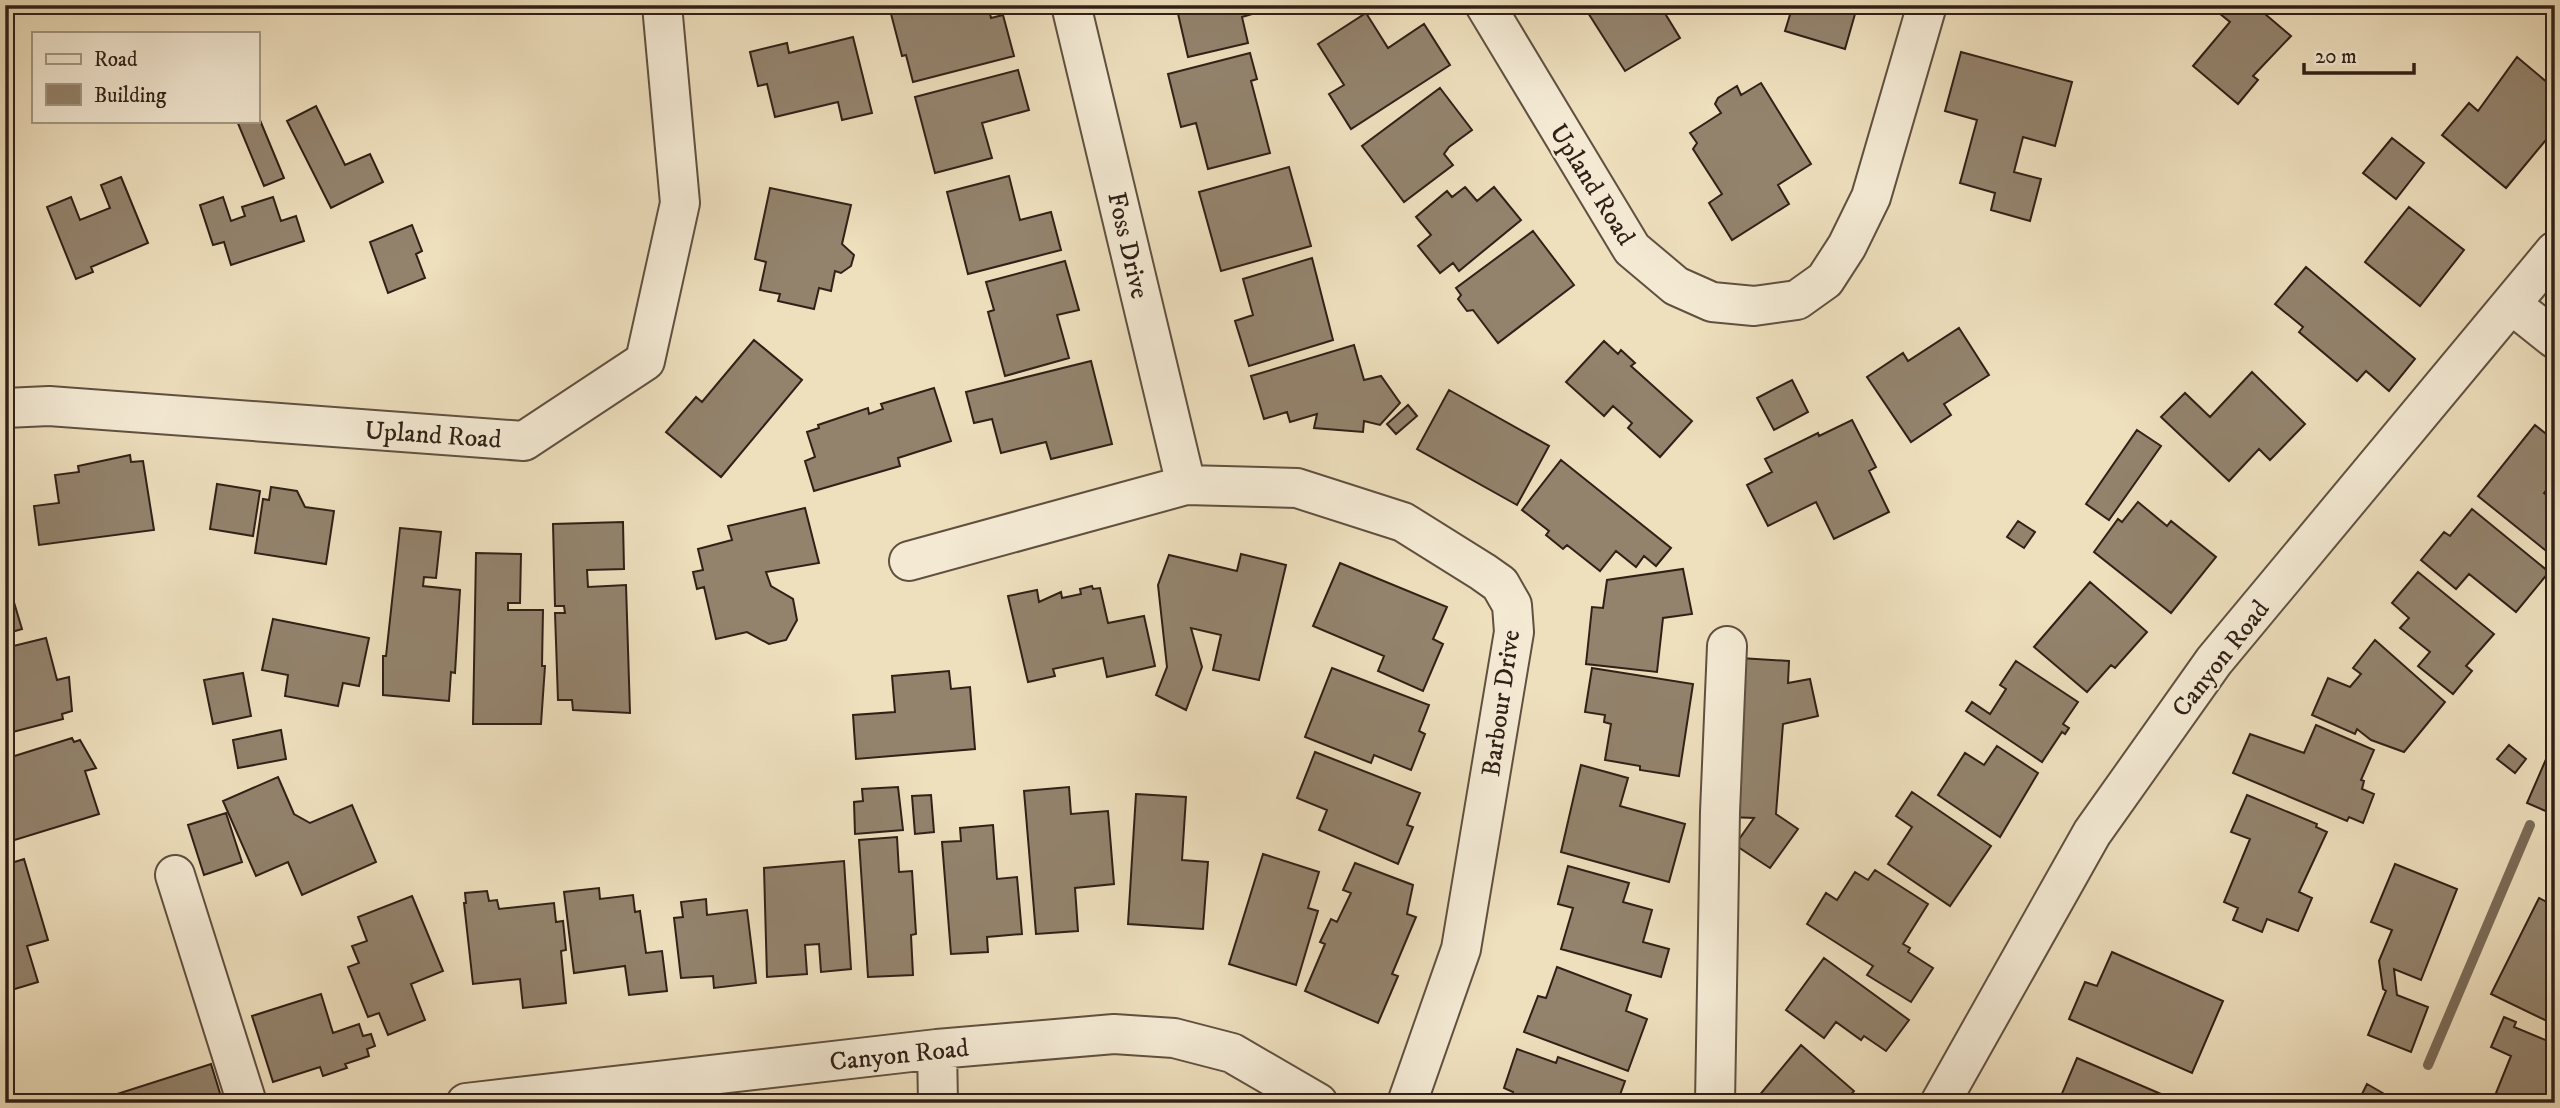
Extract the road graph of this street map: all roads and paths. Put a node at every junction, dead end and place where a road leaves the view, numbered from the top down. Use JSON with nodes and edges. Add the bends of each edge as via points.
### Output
{"nodes":[{"id":1,"x":662,"y":5,"type":"edge"},
{"id":2,"x":1071,"y":5,"type":"edge"},
{"id":3,"x":1485,"y":5,"type":"edge"},
{"id":4,"x":1927,"y":5,"type":"edge"},
{"id":5,"x":2555,"y":251,"type":"edge"},
{"id":6,"x":2511,"y":304,"type":"junction"},
{"id":7,"x":2555,"y":339,"type":"edge"},
{"id":8,"x":5,"y":408,"type":"edge"},
{"id":9,"x":1186,"y":485,"type":"junction"},
{"id":10,"x":909,"y":561,"type":"dead end"},
{"id":11,"x":1727,"y":646,"type":"dead end"},
{"id":12,"x":175,"y":875,"type":"dead end"},
{"id":13,"x":937,"y":1049,"type":"junction"},
{"id":14,"x":1941,"y":1102,"type":"edge"},
{"id":15,"x":247,"y":1103,"type":"edge"},
{"id":16,"x":466,"y":1103,"type":"edge"},
{"id":17,"x":938,"y":1103,"type":"edge"},
{"id":18,"x":1318,"y":1103,"type":"edge"},
{"id":19,"x":1407,"y":1103,"type":"edge"},
{"id":20,"x":1715,"y":1103,"type":"edge"}],
"edges":[{"from":1,"to":8,"type":"street","name":"Upland Road","via":[[680,203],[645,361],[524,441],[49,406]]},
{"from":2,"to":9,"type":"street","name":"Foss Drive"},
{"from":3,"to":4,"type":"street","name":"Upland Road","via":[[1632,249],[1676,286],[1712,302],[1754,306],[1797,300],[1825,279],[1847,246],[1871,197]]},
{"from":5,"to":6,"type":"street","name":"Canyon Road"},
{"from":6,"to":7,"type":"street"},
{"from":6,"to":14,"type":"street","name":"Canyon Road","via":[[2214,661],[2151,749],[2092,833]]},
{"from":9,"to":10,"type":"street","name":"Barbour Drive"},
{"from":9,"to":19,"type":"street","name":"Barbour Drive","via":[[1297,488],[1403,522],[1500,584],[1512,605],[1514,632],[1461,948]]},
{"from":11,"to":20,"type":"street"},
{"from":12,"to":15,"type":"street"},
{"from":13,"to":16,"type":"street","name":"Canyon Road"},
{"from":13,"to":17,"type":"street"},
{"from":13,"to":18,"type":"street","name":"Canyon Road","via":[[1114,1034],[1174,1038],[1232,1053]]}]}
